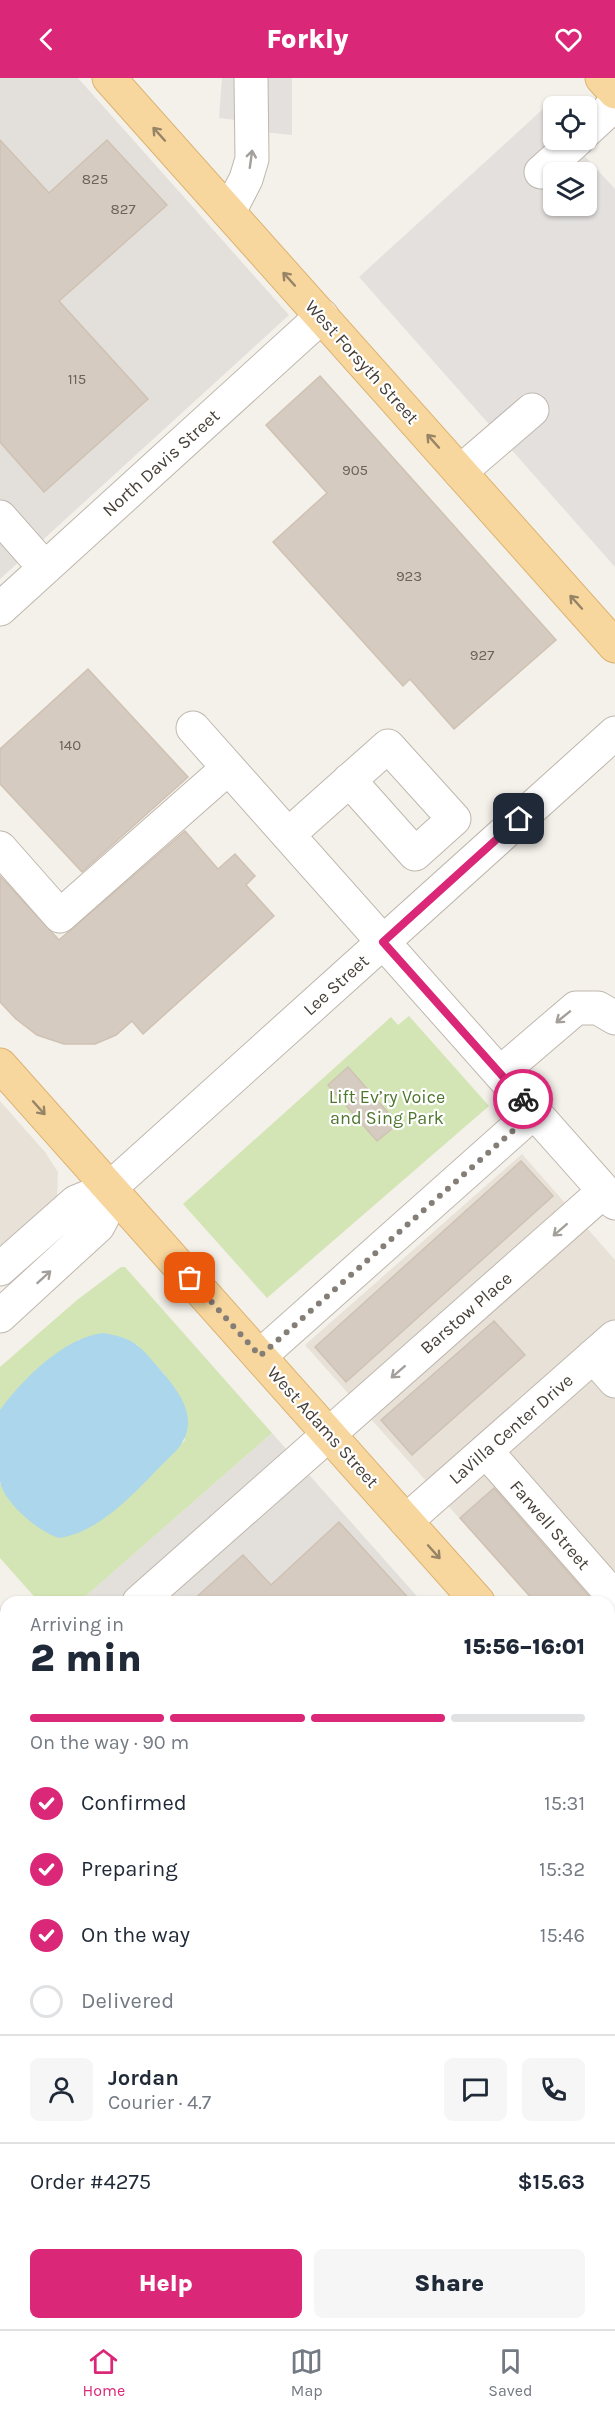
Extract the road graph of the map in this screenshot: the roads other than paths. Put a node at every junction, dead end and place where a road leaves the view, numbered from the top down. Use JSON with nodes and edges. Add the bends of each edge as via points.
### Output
{"nodes":[{"id":1,"x":109,"y":78,"type":"edge"},
{"id":2,"x":251,"y":78,"type":"edge"},
{"id":3,"x":602,"y":78,"type":"edge"},
{"id":4,"x":615,"y":92,"type":"edge"},
{"id":5,"x":615,"y":104,"type":"edge"},
{"id":6,"x":597,"y":121,"type":"edge"},
{"id":7,"x":566,"y":150,"type":"edge"},
{"id":8,"x":541,"y":172,"type":"dead end"},
{"id":9,"x":229,"y":212,"type":"junction"},
{"id":10,"x":322,"y":316,"type":"junction"},
{"id":11,"x":532,"y":410,"type":"dead end"},
{"id":12,"x":460,"y":472,"type":"junction"},
{"id":13,"x":0,"y":516,"type":"edge"},
{"id":14,"x":45,"y":568,"type":"junction"},
{"id":15,"x":0,"y":609,"type":"edge"},
{"id":16,"x":615,"y":646,"type":"edge"},
{"id":17,"x":193,"y":728,"type":"dead end"},
{"id":18,"x":615,"y":732,"type":"edge"},
{"id":19,"x":228,"y":768,"type":"junction"},
{"id":20,"x":349,"y":780,"type":"dead end"},
{"id":21,"x":288,"y":835,"type":"junction"},
{"id":22,"x":0,"y":848,"type":"edge"},
{"id":23,"x":383,"y":942,"type":"junction"},
{"id":24,"x":615,"y":1018,"type":"edge"},
{"id":25,"x":0,"y":1065,"type":"edge"},
{"id":26,"x":500,"y":1073,"type":"junction"},
{"id":27,"x":534,"y":1112,"type":"junction"},
{"id":28,"x":110,"y":1188,"type":"junction"},
{"id":29,"x":610,"y":1197,"type":"edge"},
{"id":30,"x":0,"y":1269,"type":"edge"},
{"id":31,"x":0,"y":1316,"type":"edge"},
{"id":32,"x":604,"y":1346,"type":"edge"},
{"id":33,"x":260,"y":1356,"type":"junction"},
{"id":34,"x":615,"y":1381,"type":"edge"},
{"id":35,"x":328,"y":1434,"type":"junction"},
{"id":36,"x":486,"y":1451,"type":"junction"},
{"id":37,"x":406,"y":1521,"type":"junction"},
{"id":38,"x":147,"y":1596,"type":"edge"},
{"id":39,"x":473,"y":1596,"type":"edge"},
{"id":40,"x":613,"y":1596,"type":"edge"}],
"edges":[{"from":9,"to":1,"type":"main road","name":"West Forsyth Street","one_way":true},
{"from":9,"to":2,"type":"street","one_way":true,"via":[[252,159]]},
{"from":3,"to":4,"type":"main road"},
{"from":5,"to":6,"type":"street"},
{"from":7,"to":8,"type":"street"},
{"from":10,"to":9,"type":"main road","name":"West Forsyth Street","one_way":true},
{"from":12,"to":10,"type":"main road","name":"West Forsyth Street","one_way":true},
{"from":10,"to":14,"type":"street","name":"North Davis Street"},
{"from":11,"to":12,"type":"street"},
{"from":16,"to":12,"type":"main road","name":"West Forsyth Street","one_way":true},
{"from":13,"to":14,"type":"street"},
{"from":14,"to":15,"type":"street","name":"North Davis Street"},
{"from":17,"to":19,"type":"street"},
{"from":18,"to":23,"type":"street","name":"Lee Street"},
{"from":19,"to":21,"type":"street"},
{"from":19,"to":22,"type":"street","via":[[60,916]]},
{"from":20,"to":21,"type":"street"},
{"from":21,"to":23,"type":"street"},
{"from":23,"to":26,"type":"street"},
{"from":23,"to":28,"type":"street","name":"Lee Street"},
{"from":24,"to":26,"type":"street","one_way":true,"via":[[598,1008],[576,1008]]},
{"from":25,"to":28,"type":"main road","name":"West Adams Street","one_way":true},
{"from":26,"to":27,"type":"street"},
{"from":27,"to":29,"type":"street"},
{"from":27,"to":33,"type":"street"},
{"from":28,"to":30,"type":"street","name":"Lee Street","via":[[76,1202]]},
{"from":31,"to":28,"type":"street","one_way":true,"via":[[98,1226],[108,1206]]},
{"from":28,"to":33,"type":"main road","name":"West Adams Street"},
{"from":29,"to":35,"type":"street","name":"Barstow Place","one_way":true},
{"from":32,"to":34,"type":"street"},
{"from":32,"to":36,"type":"street","name":"LaVilla Center Drive"},
{"from":33,"to":35,"type":"main road","name":"West Adams Street"},
{"from":35,"to":37,"type":"main road","name":"West Adams Street"},
{"from":35,"to":38,"type":"street","name":"Barstow Place"},
{"from":36,"to":37,"type":"street","name":"LaVilla Center Drive"},
{"from":36,"to":40,"type":"street","name":"Farwell Street"},
{"from":37,"to":39,"type":"main road","name":"West Adams Street","one_way":true}]}
